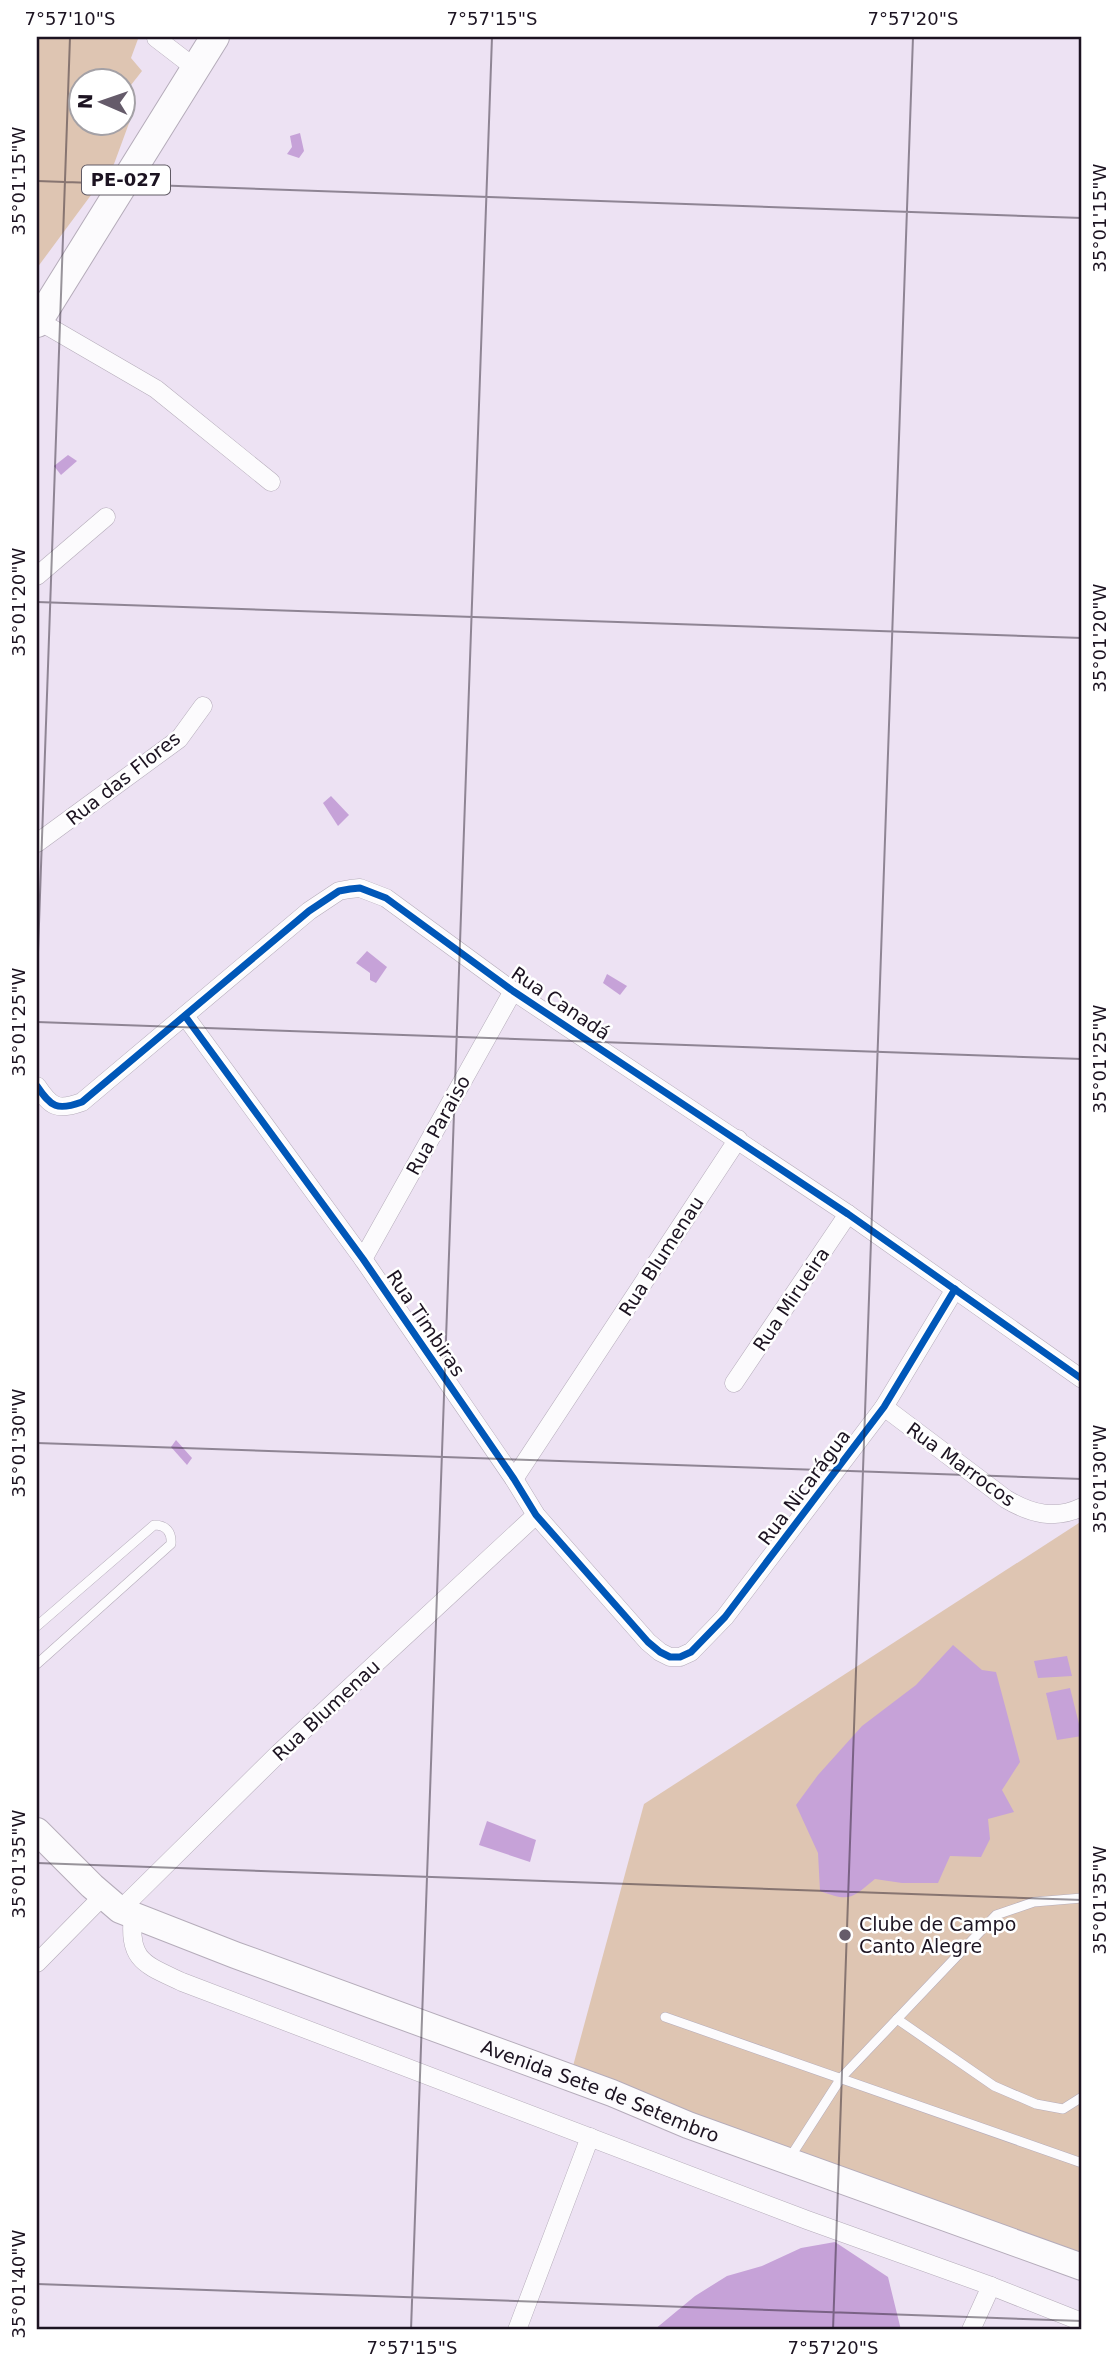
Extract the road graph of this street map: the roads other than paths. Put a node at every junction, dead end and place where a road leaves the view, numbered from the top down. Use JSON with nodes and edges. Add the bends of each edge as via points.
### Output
{"nodes":[{"id":1,"x":215,"y":37,"type":"edge"},
{"id":2,"x":156,"y":38,"type":"edge"},
{"id":3,"x":195,"y":68,"type":"junction"},
{"id":4,"x":38,"y":322,"type":"edge"},
{"id":5,"x":271,"y":482,"type":"dead end"},
{"id":6,"x":106,"y":517,"type":"dead end"},
{"id":7,"x":37,"y":576,"type":"edge"},
{"id":8,"x":203,"y":706,"type":"dead end"},
{"id":9,"x":37,"y":843,"type":"edge"},
{"id":10,"x":513,"y":991,"type":"junction"},
{"id":11,"x":185,"y":1016,"type":"junction"},
{"id":12,"x":37,"y":1086,"type":"edge"},
{"id":13,"x":738,"y":1139,"type":"junction"},
{"id":14,"x":848,"y":1214,"type":"junction"},
{"id":15,"x":363,"y":1259,"type":"junction"},
{"id":16,"x":955,"y":1289,"type":"junction"},
{"id":17,"x":1082,"y":1379,"type":"edge"},
{"id":18,"x":734,"y":1383,"type":"dead end"},
{"id":19,"x":884,"y":1407,"type":"junction"},
{"id":20,"x":514,"y":1479,"type":"junction"},
{"id":21,"x":1082,"y":1507,"type":"edge"},
{"id":22,"x":536,"y":1516,"type":"junction"},
{"id":23,"x":37,"y":1626,"type":"edge"},
{"id":24,"x":648,"y":1642,"type":"joint"},
{"id":25,"x":37,"y":1664,"type":"edge"},
{"id":26,"x":37,"y":1831,"type":"edge"},
{"id":27,"x":1082,"y":1898,"type":"edge"},
{"id":28,"x":119,"y":1907,"type":"junction"},
{"id":29,"x":37,"y":1963,"type":"edge"},
{"id":30,"x":665,"y":2017,"type":"dead end"},
{"id":31,"x":897,"y":2020,"type":"junction"},
{"id":32,"x":841,"y":2078,"type":"junction"},
{"id":33,"x":1082,"y":2097,"type":"edge"},
{"id":34,"x":590,"y":2137,"type":"junction"},
{"id":35,"x":788,"y":2161,"type":"junction"},
{"id":36,"x":1082,"y":2163,"type":"edge"},
{"id":37,"x":1082,"y":2267,"type":"edge"},
{"id":38,"x":991,"y":2286,"type":"junction"},
{"id":39,"x":1082,"y":2322,"type":"edge"},
{"id":40,"x":517,"y":2330,"type":"edge"},
{"id":41,"x":971,"y":2330,"type":"edge"}],
"edges":[{"from":1,"to":3,"type":"main road","number":"PE-027"},
{"from":2,"to":3,"type":"street"},
{"from":3,"to":4,"type":"main road","number":"PE-027"},
{"from":4,"to":5,"type":"street","via":[[156,389]]},
{"from":6,"to":7,"type":"street"},
{"from":8,"to":9,"type":"street","name":"Rua das Flores","via":[[179,739]]},
{"from":10,"to":11,"type":"street","name":"Rua Canadá","via":[[386,898],[360,888],[339,891],[323,901]]},
{"from":10,"to":13,"type":"street","name":"Rua Canadá"},
{"from":10,"to":15,"type":"street","name":"Rua Paraiso"},
{"from":11,"to":12,"type":"street","name":"Rua Canadá","via":[[82,1102],[69,1107],[52,1104]]},
{"from":11,"to":15,"type":"street","name":"Rua Timbiras"},
{"from":13,"to":14,"type":"street","name":"Rua Canadá"},
{"from":13,"to":20,"type":"street","name":"Rua Blumenau"},
{"from":14,"to":16,"type":"street","name":"Rua Canadá"},
{"from":14,"to":18,"type":"street","name":"Rua Mirueira"},
{"from":15,"to":20,"type":"street","name":"Rua Timbiras"},
{"from":16,"to":17,"type":"street","name":"Rua Canadá"},
{"from":16,"to":19,"type":"street","name":"Rua Nicarágua"},
{"from":19,"to":21,"type":"street","name":"Rua Marrocos","via":[[1024,1510],[1056,1516]]},
{"from":19,"to":24,"type":"street","name":"Rua Nicarágua","via":[[708,1636],[681,1657],[670,1657]]},
{"from":20,"to":22,"type":"street","name":"Rua Timbiras"},
{"from":22,"to":24,"type":"street","name":"Rua Timbiras"},
{"from":22,"to":28,"type":"street","name":"Rua Blumenau"},
{"from":23,"to":25,"type":"lane","via":[[154,1525],[168,1529],[171,1544]]},
{"from":26,"to":28,"type":"main road"},
{"from":27,"to":31,"type":"lane","via":[[1034,1902],[996,1916]]},
{"from":28,"to":29,"type":"street","name":"Rua Blumenau"},
{"from":28,"to":34,"type":"street","via":[[134,1948],[150,1967]]},
{"from":28,"to":35,"type":"main road","name":"Avenida Sete de Setembro","via":[[235,1955]]},
{"from":30,"to":32,"type":"lane"},
{"from":31,"to":32,"type":"lane"},
{"from":31,"to":33,"type":"lane","via":[[994,2086],[1036,2104],[1063,2109]]},
{"from":32,"to":35,"type":"lane"},
{"from":32,"to":36,"type":"lane"},
{"from":34,"to":38,"type":"street"},
{"from":34,"to":40,"type":"street"},
{"from":35,"to":37,"type":"main road","name":"Avenida Sete de Setembro"},
{"from":38,"to":39,"type":"street"},
{"from":38,"to":41,"type":"street"}]}
